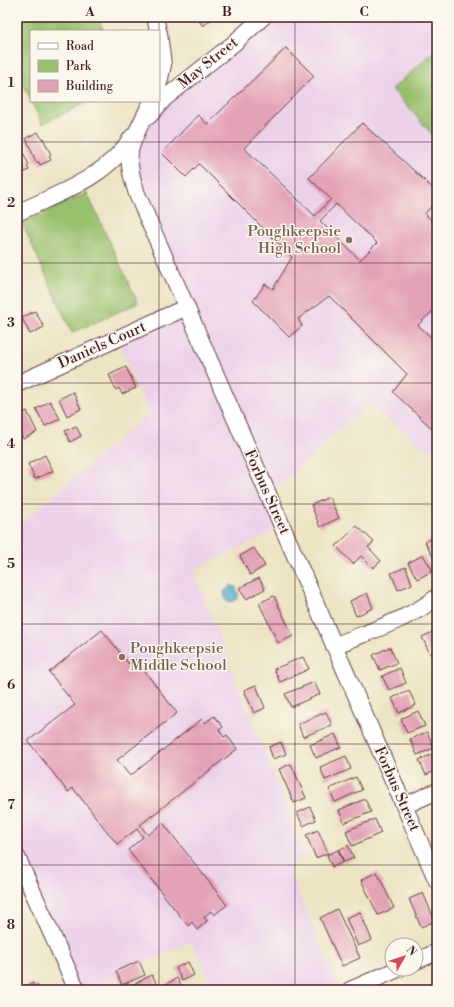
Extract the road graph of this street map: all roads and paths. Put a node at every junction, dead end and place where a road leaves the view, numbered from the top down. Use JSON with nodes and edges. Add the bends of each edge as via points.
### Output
{"nodes":[{"id":1,"x":155,"y":17,"type":"edge"},
{"id":2,"x":262,"y":17,"type":"edge"},
{"id":3,"x":158,"y":30,"type":"edge"},
{"id":4,"x":160,"y":40,"type":"edge"},
{"id":5,"x":160,"y":78,"type":"edge"},
{"id":6,"x":151,"y":102,"type":"edge"},
{"id":7,"x":138,"y":128,"type":"junction"},
{"id":8,"x":17,"y":213,"type":"edge"},
{"id":9,"x":187,"y":307,"type":"junction"},
{"id":10,"x":17,"y":384,"type":"edge"},
{"id":11,"x":437,"y":597,"type":"edge"},
{"id":12,"x":334,"y":646,"type":"junction"},
{"id":13,"x":437,"y":791,"type":"edge"},
{"id":14,"x":404,"y":806,"type":"junction"},
{"id":15,"x":17,"y":857,"type":"edge"},
{"id":16,"x":437,"y":881,"type":"edge"},
{"id":17,"x":437,"y":952,"type":"edge"},
{"id":18,"x":424,"y":958,"type":"edge"},
{"id":19,"x":384,"y":975,"type":"edge"},
{"id":20,"x":78,"y":990,"type":"edge"},
{"id":21,"x":350,"y":990,"type":"edge"}],
"edges":[{"from":1,"to":3,"type":"street"},
{"from":2,"to":7,"type":"street","name":"May Street","via":[[233,44],[164,98]]},
{"from":4,"to":5,"type":"street","via":[[163,65]]},
{"from":6,"to":7,"type":"street","name":"Forbus Street"},
{"from":7,"to":8,"type":"street","via":[[125,148],[110,164],[81,184]]},
{"from":7,"to":9,"type":"street","name":"Forbus Street","via":[[130,151],[131,172],[137,194]]},
{"from":9,"to":10,"type":"street","name":"Daniels Court"},
{"from":9,"to":12,"type":"street","name":"Forbus Street"},
{"from":11,"to":12,"type":"street","via":[[413,613]]},
{"from":12,"to":14,"type":"street","name":"Forbus Street"},
{"from":13,"to":14,"type":"street"},
{"from":14,"to":16,"type":"street","name":"Forbus Street"},
{"from":15,"to":20,"type":"street"},
{"from":17,"to":18,"type":"street"},
{"from":19,"to":21,"type":"street"}]}
